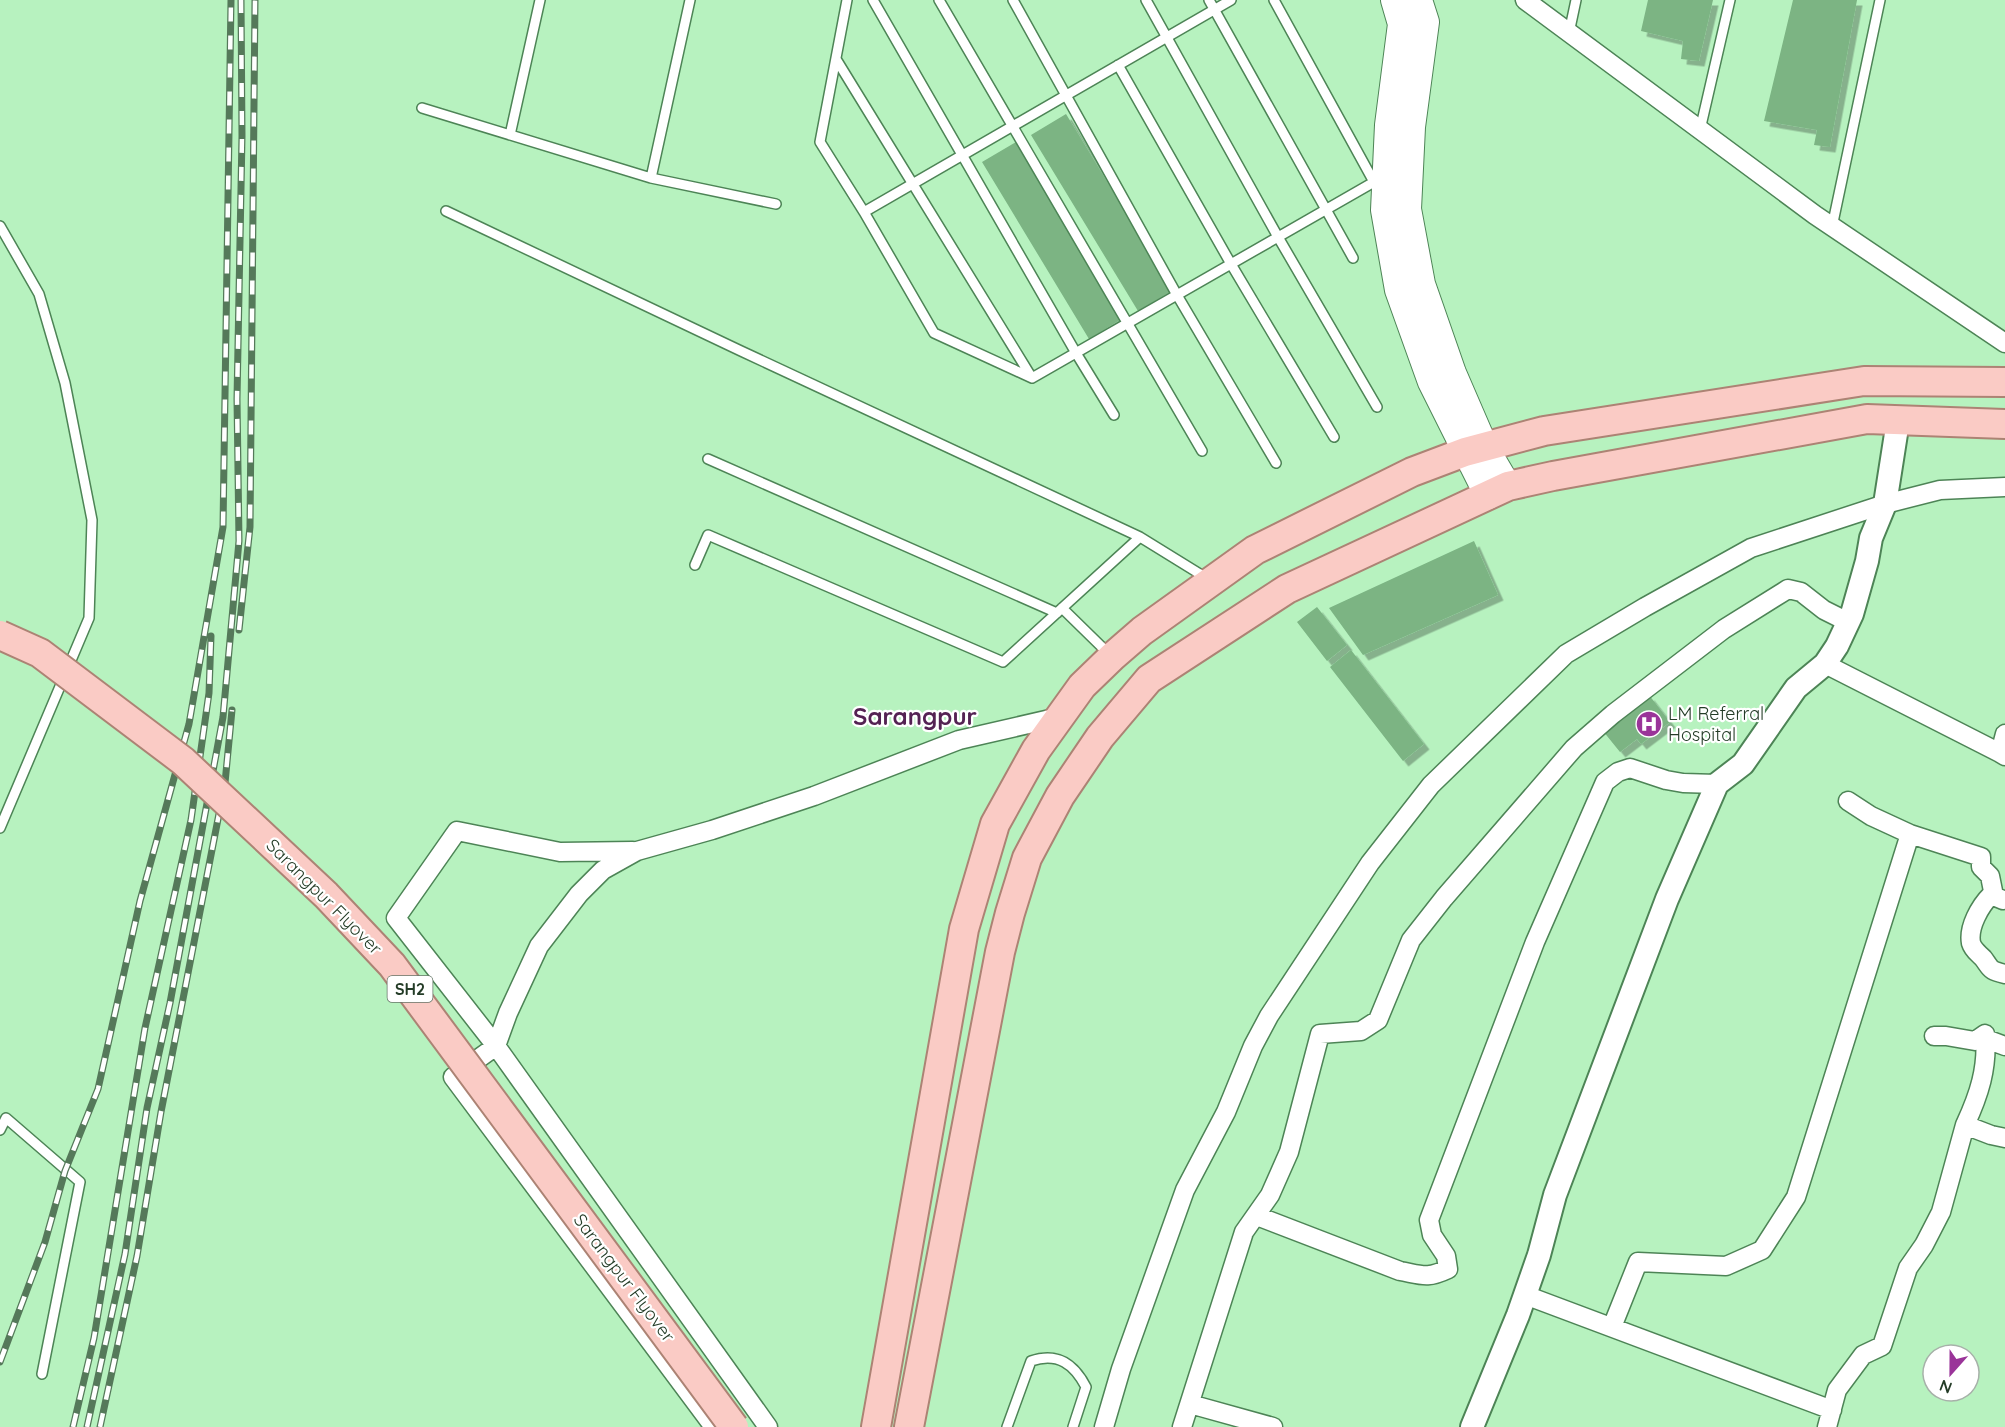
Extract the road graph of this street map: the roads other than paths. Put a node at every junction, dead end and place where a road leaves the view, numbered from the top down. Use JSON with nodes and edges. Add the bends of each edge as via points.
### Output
{"nodes":[{"id":1,"x":540,"y":0,"type":"edge"},
{"id":2,"x":690,"y":0,"type":"edge"},
{"id":3,"x":848,"y":0,"type":"edge"},
{"id":4,"x":873,"y":0,"type":"edge"},
{"id":5,"x":939,"y":0,"type":"edge"},
{"id":6,"x":1013,"y":0,"type":"edge"},
{"id":7,"x":1146,"y":0,"type":"edge"},
{"id":8,"x":1209,"y":0,"type":"edge"},
{"id":9,"x":1231,"y":0,"type":"edge"},
{"id":10,"x":1274,"y":0,"type":"edge"},
{"id":11,"x":1394,"y":0,"type":"edge"},
{"id":12,"x":1419,"y":0,"type":"edge"},
{"id":13,"x":1525,"y":0,"type":"edge"},
{"id":14,"x":1576,"y":0,"type":"edge"},
{"id":15,"x":1730,"y":0,"type":"edge"},
{"id":16,"x":1880,"y":0,"type":"edge"},
{"id":17,"x":1214,"y":10,"type":"junction"},
{"id":18,"x":1569,"y":33,"type":"junction"},
{"id":19,"x":1167,"y":37,"type":"junction"},
{"id":20,"x":836,"y":59,"type":"junction"},
{"id":21,"x":1118,"y":65,"type":"junction"},
{"id":22,"x":1065,"y":96,"type":"junction"},
{"id":23,"x":422,"y":108,"type":"dead end"},
{"id":24,"x":1012,"y":126,"type":"junction"},
{"id":25,"x":1700,"y":130,"type":"junction"},
{"id":26,"x":510,"y":135,"type":"junction"},
{"id":27,"x":963,"y":155,"type":"junction"},
{"id":28,"x":651,"y":178,"type":"junction"},
{"id":29,"x":1380,"y":179,"type":"junction"},
{"id":30,"x":913,"y":184,"type":"junction"},
{"id":31,"x":776,"y":204,"type":"dead end"},
{"id":32,"x":1327,"y":209,"type":"junction"},
{"id":33,"x":446,"y":211,"type":"dead end"},
{"id":34,"x":864,"y":212,"type":"junction"},
{"id":35,"x":0,"y":226,"type":"edge"},
{"id":36,"x":1832,"y":227,"type":"junction"},
{"id":37,"x":1278,"y":237,"type":"junction"},
{"id":38,"x":1353,"y":258,"type":"dead end"},
{"id":39,"x":1231,"y":264,"type":"junction"},
{"id":40,"x":1177,"y":295,"type":"junction"},
{"id":41,"x":1128,"y":323,"type":"junction"},
{"id":42,"x":2005,"y":343,"type":"edge"},
{"id":43,"x":1076,"y":353,"type":"junction"},
{"id":44,"x":1032,"y":378,"type":"junction"},
{"id":45,"x":2005,"y":382,"type":"edge"},
{"id":46,"x":1377,"y":407,"type":"dead end"},
{"id":47,"x":1114,"y":415,"type":"dead end"},
{"id":48,"x":1898,"y":421,"type":"junction"},
{"id":49,"x":2005,"y":424,"type":"edge"},
{"id":50,"x":1334,"y":437,"type":"dead end"},
{"id":51,"x":1475,"y":449,"type":"junction"},
{"id":52,"x":1202,"y":451,"type":"dead end"},
{"id":53,"x":708,"y":459,"type":"dead end"},
{"id":54,"x":1276,"y":463,"type":"dead end"},
{"id":55,"x":2005,"y":487,"type":"edge"},
{"id":56,"x":1498,"y":491,"type":"junction"},
{"id":57,"x":1885,"y":504,"type":"junction"},
{"id":58,"x":1140,"y":537,"type":"junction"},
{"id":59,"x":695,"y":565,"type":"dead end"},
{"id":60,"x":1212,"y":581,"type":"junction"},
{"id":61,"x":1060,"y":610,"type":"junction"},
{"id":62,"x":1848,"y":622,"type":"junction"},
{"id":63,"x":0,"y":635,"type":"edge"},
{"id":64,"x":1112,"y":657,"type":"junction"},
{"id":65,"x":1825,"y":664,"type":"junction"},
{"id":66,"x":1059,"y":717,"type":"junction"},
{"id":67,"x":2005,"y":734,"type":"edge"},
{"id":68,"x":2002,"y":754,"type":"edge"},
{"id":69,"x":1717,"y":784,"type":"junction"},
{"id":70,"x":1848,"y":801,"type":"dead end"},
{"id":71,"x":0,"y":828,"type":"edge"},
{"id":72,"x":1910,"y":834,"type":"junction"},
{"id":73,"x":637,"y":851,"type":"junction"},
{"id":74,"x":2000,"y":898,"type":"edge"},
{"id":75,"x":2005,"y":974,"type":"edge"},
{"id":76,"x":1934,"y":1036,"type":"dead end"},
{"id":77,"x":1986,"y":1039,"type":"junction"},
{"id":78,"x":496,"y":1046,"type":"junction"},
{"id":79,"x":2005,"y":1046,"type":"edge"},
{"id":80,"x":1965,"y":1125,"type":"junction"},
{"id":81,"x":0,"y":1130,"type":"edge"},
{"id":82,"x":2005,"y":1138,"type":"edge"},
{"id":83,"x":1257,"y":1216,"type":"junction"},
{"id":84,"x":1525,"y":1295,"type":"junction"},
{"id":85,"x":1612,"y":1327,"type":"junction"},
{"id":86,"x":42,"y":1374,"type":"dead end"},
{"id":87,"x":1190,"y":1404,"type":"junction"},
{"id":88,"x":1829,"y":1418,"type":"edge"},
{"id":89,"x":714,"y":1427,"type":"edge"},
{"id":90,"x":734,"y":1427,"type":"edge"},
{"id":91,"x":768,"y":1427,"type":"edge"},
{"id":92,"x":876,"y":1427,"type":"edge"},
{"id":93,"x":909,"y":1427,"type":"edge"},
{"id":94,"x":1007,"y":1427,"type":"edge"},
{"id":95,"x":1073,"y":1427,"type":"edge"},
{"id":96,"x":1104,"y":1427,"type":"edge"},
{"id":97,"x":1182,"y":1427,"type":"edge"},
{"id":98,"x":1273,"y":1427,"type":"edge"},
{"id":99,"x":1472,"y":1427,"type":"edge"}],
"edges":[{"from":1,"to":26,"type":"lane"},
{"from":2,"to":28,"type":"lane"},
{"from":3,"to":20,"type":"lane"},
{"from":4,"to":27,"type":"lane"},
{"from":5,"to":24,"type":"lane"},
{"from":6,"to":22,"type":"lane"},
{"from":7,"to":19,"type":"lane"},
{"from":8,"to":17,"type":"lane"},
{"from":9,"to":17,"type":"lane"},
{"from":10,"to":29,"type":"lane"},
{"from":11,"to":29,"type":"main road","via":[[1401,24]]},
{"from":12,"to":51,"type":"main road","via":[[1425,22],[1412,127],[1408,209],[1422,284]]},
{"from":13,"to":18,"type":"street"},
{"from":14,"to":18,"type":"lane"},
{"from":15,"to":25,"type":"lane"},
{"from":16,"to":36,"type":"lane"},
{"from":17,"to":19,"type":"lane"},
{"from":17,"to":32,"type":"lane"},
{"from":18,"to":25,"type":"street"},
{"from":19,"to":21,"type":"lane"},
{"from":19,"to":37,"type":"lane"},
{"from":20,"to":30,"type":"lane"},
{"from":20,"to":34,"type":"lane","via":[[820,142]]},
{"from":21,"to":22,"type":"lane"},
{"from":21,"to":39,"type":"lane"},
{"from":22,"to":24,"type":"lane"},
{"from":22,"to":40,"type":"lane"},
{"from":23,"to":26,"type":"lane"},
{"from":24,"to":27,"type":"lane"},
{"from":24,"to":41,"type":"lane"},
{"from":25,"to":36,"type":"street"},
{"from":26,"to":28,"type":"lane"},
{"from":27,"to":30,"type":"lane"},
{"from":27,"to":43,"type":"lane"},
{"from":28,"to":31,"type":"lane"},
{"from":29,"to":32,"type":"lane"},
{"from":29,"to":51,"type":"main road","via":[[1398,290],[1431,382]]},
{"from":30,"to":34,"type":"lane"},
{"from":30,"to":44,"type":"lane"},
{"from":32,"to":37,"type":"lane"},
{"from":32,"to":38,"type":"lane"},
{"from":33,"to":58,"type":"lane"},
{"from":34,"to":44,"type":"lane","via":[[934,333]]},
{"from":35,"to":71,"type":"lane","via":[[39,294],[65,383],[92,520],[89,618]]},
{"from":36,"to":42,"type":"street"},
{"from":37,"to":39,"type":"lane"},
{"from":37,"to":46,"type":"lane"},
{"from":39,"to":40,"type":"lane"},
{"from":39,"to":50,"type":"lane"},
{"from":40,"to":41,"type":"lane"},
{"from":40,"to":54,"type":"lane"},
{"from":41,"to":43,"type":"lane"},
{"from":41,"to":52,"type":"lane"},
{"from":43,"to":44,"type":"lane"},
{"from":43,"to":47,"type":"lane"},
{"from":45,"to":51,"type":"main road","via":[[1864,381],[1544,431]]},
{"from":48,"to":49,"type":"main road"},
{"from":48,"to":56,"type":"main road","via":[[1867,419],[1553,476]]},
{"from":48,"to":57,"type":"street"},
{"from":51,"to":56,"type":"main road"},
{"from":51,"to":60,"type":"main road","via":[[1412,472],[1255,550]]},
{"from":53,"to":61,"type":"lane"},
{"from":55,"to":57,"type":"street","via":[[1940,490]]},
{"from":56,"to":93,"type":"main road","via":[[1287,589],[1149,679],[1100,737],[1060,796],[1027,858],[1000,952]]},
{"from":57,"to":62,"type":"street","via":[[1871,538]]},
{"from":57,"to":96,"type":"street","via":[[1750,548],[1566,654],[1431,785],[1370,862],[1253,1046],[1226,1112],[1185,1190]]},
{"from":58,"to":60,"type":"lane"},
{"from":58,"to":61,"type":"lane"},
{"from":59,"to":61,"type":"lane","via":[[708,535],[1003,662]]},
{"from":60,"to":64,"type":"main road"},
{"from":61,"to":64,"type":"lane"},
{"from":62,"to":65,"type":"street"},
{"from":62,"to":83,"type":"street","via":[[1801,592],[1788,589],[1725,629],[1574,748],[1411,940],[1378,1020],[1361,1031],[1320,1034],[1289,1152]]},
{"from":63,"to":90,"type":"main road","name":"Sarangpur Flyover","number":"SH2","bridge":true,"via":[[40,653],[183,761],[326,895],[392,965]]},
{"from":64,"to":66,"type":"main road","via":[[1082,686]]},
{"from":65,"to":68,"type":"street"},
{"from":65,"to":69,"type":"street","via":[[1796,688],[1743,764]]},
{"from":66,"to":73,"type":"street","via":[[959,740],[814,796],[712,831]]},
{"from":66,"to":92,"type":"main road","via":[[995,825],[964,930]]},
{"from":67,"to":68,"type":"street"},
{"from":69,"to":83,"type":"street","via":[[1666,780],[1630,768],[1605,782],[1535,942],[1429,1220],[1448,1269],[1434,1276],[1400,1270]]},
{"from":69,"to":84,"type":"street","via":[[1667,899],[1555,1195]]},
{"from":70,"to":72,"type":"street"},
{"from":72,"to":74,"type":"street","via":[[1981,857],[1981,867]]},
{"from":72,"to":85,"type":"street","via":[[1796,1197],[1762,1250],[1726,1266],[1638,1262]]},
{"from":73,"to":78,"type":"street","via":[[603,870],[538,946]]},
{"from":73,"to":78,"type":"street","via":[[560,852],[457,831],[396,918]]},
{"from":74,"to":75,"type":"street","via":[[1991,895],[1982,904],[1971,942],[1991,970]]},
{"from":76,"to":77,"type":"street","via":[[1975,1041],[1985,1034]]},
{"from":77,"to":79,"type":"street"},
{"from":77,"to":80,"type":"street","via":[[1984,1075]]},
{"from":78,"to":89,"type":"street","via":[[453,1077]]},
{"from":78,"to":91,"type":"street"},
{"from":80,"to":82,"type":"street"},
{"from":80,"to":88,"type":"street","via":[[1941,1212],[1908,1268],[1882,1346],[1863,1355],[1837,1390]]},
{"from":81,"to":86,"type":"lane","via":[[6,1118],[80,1182]]},
{"from":83,"to":87,"type":"street","via":[[1244,1232]]},
{"from":84,"to":85,"type":"street"},
{"from":84,"to":99,"type":"street"},
{"from":85,"to":88,"type":"street"},
{"from":87,"to":97,"type":"street"},
{"from":87,"to":98,"type":"street"},
{"from":94,"to":95,"type":"lane","via":[[1031,1361],[1044,1357],[1057,1358],[1072,1367],[1086,1387]]}]}
